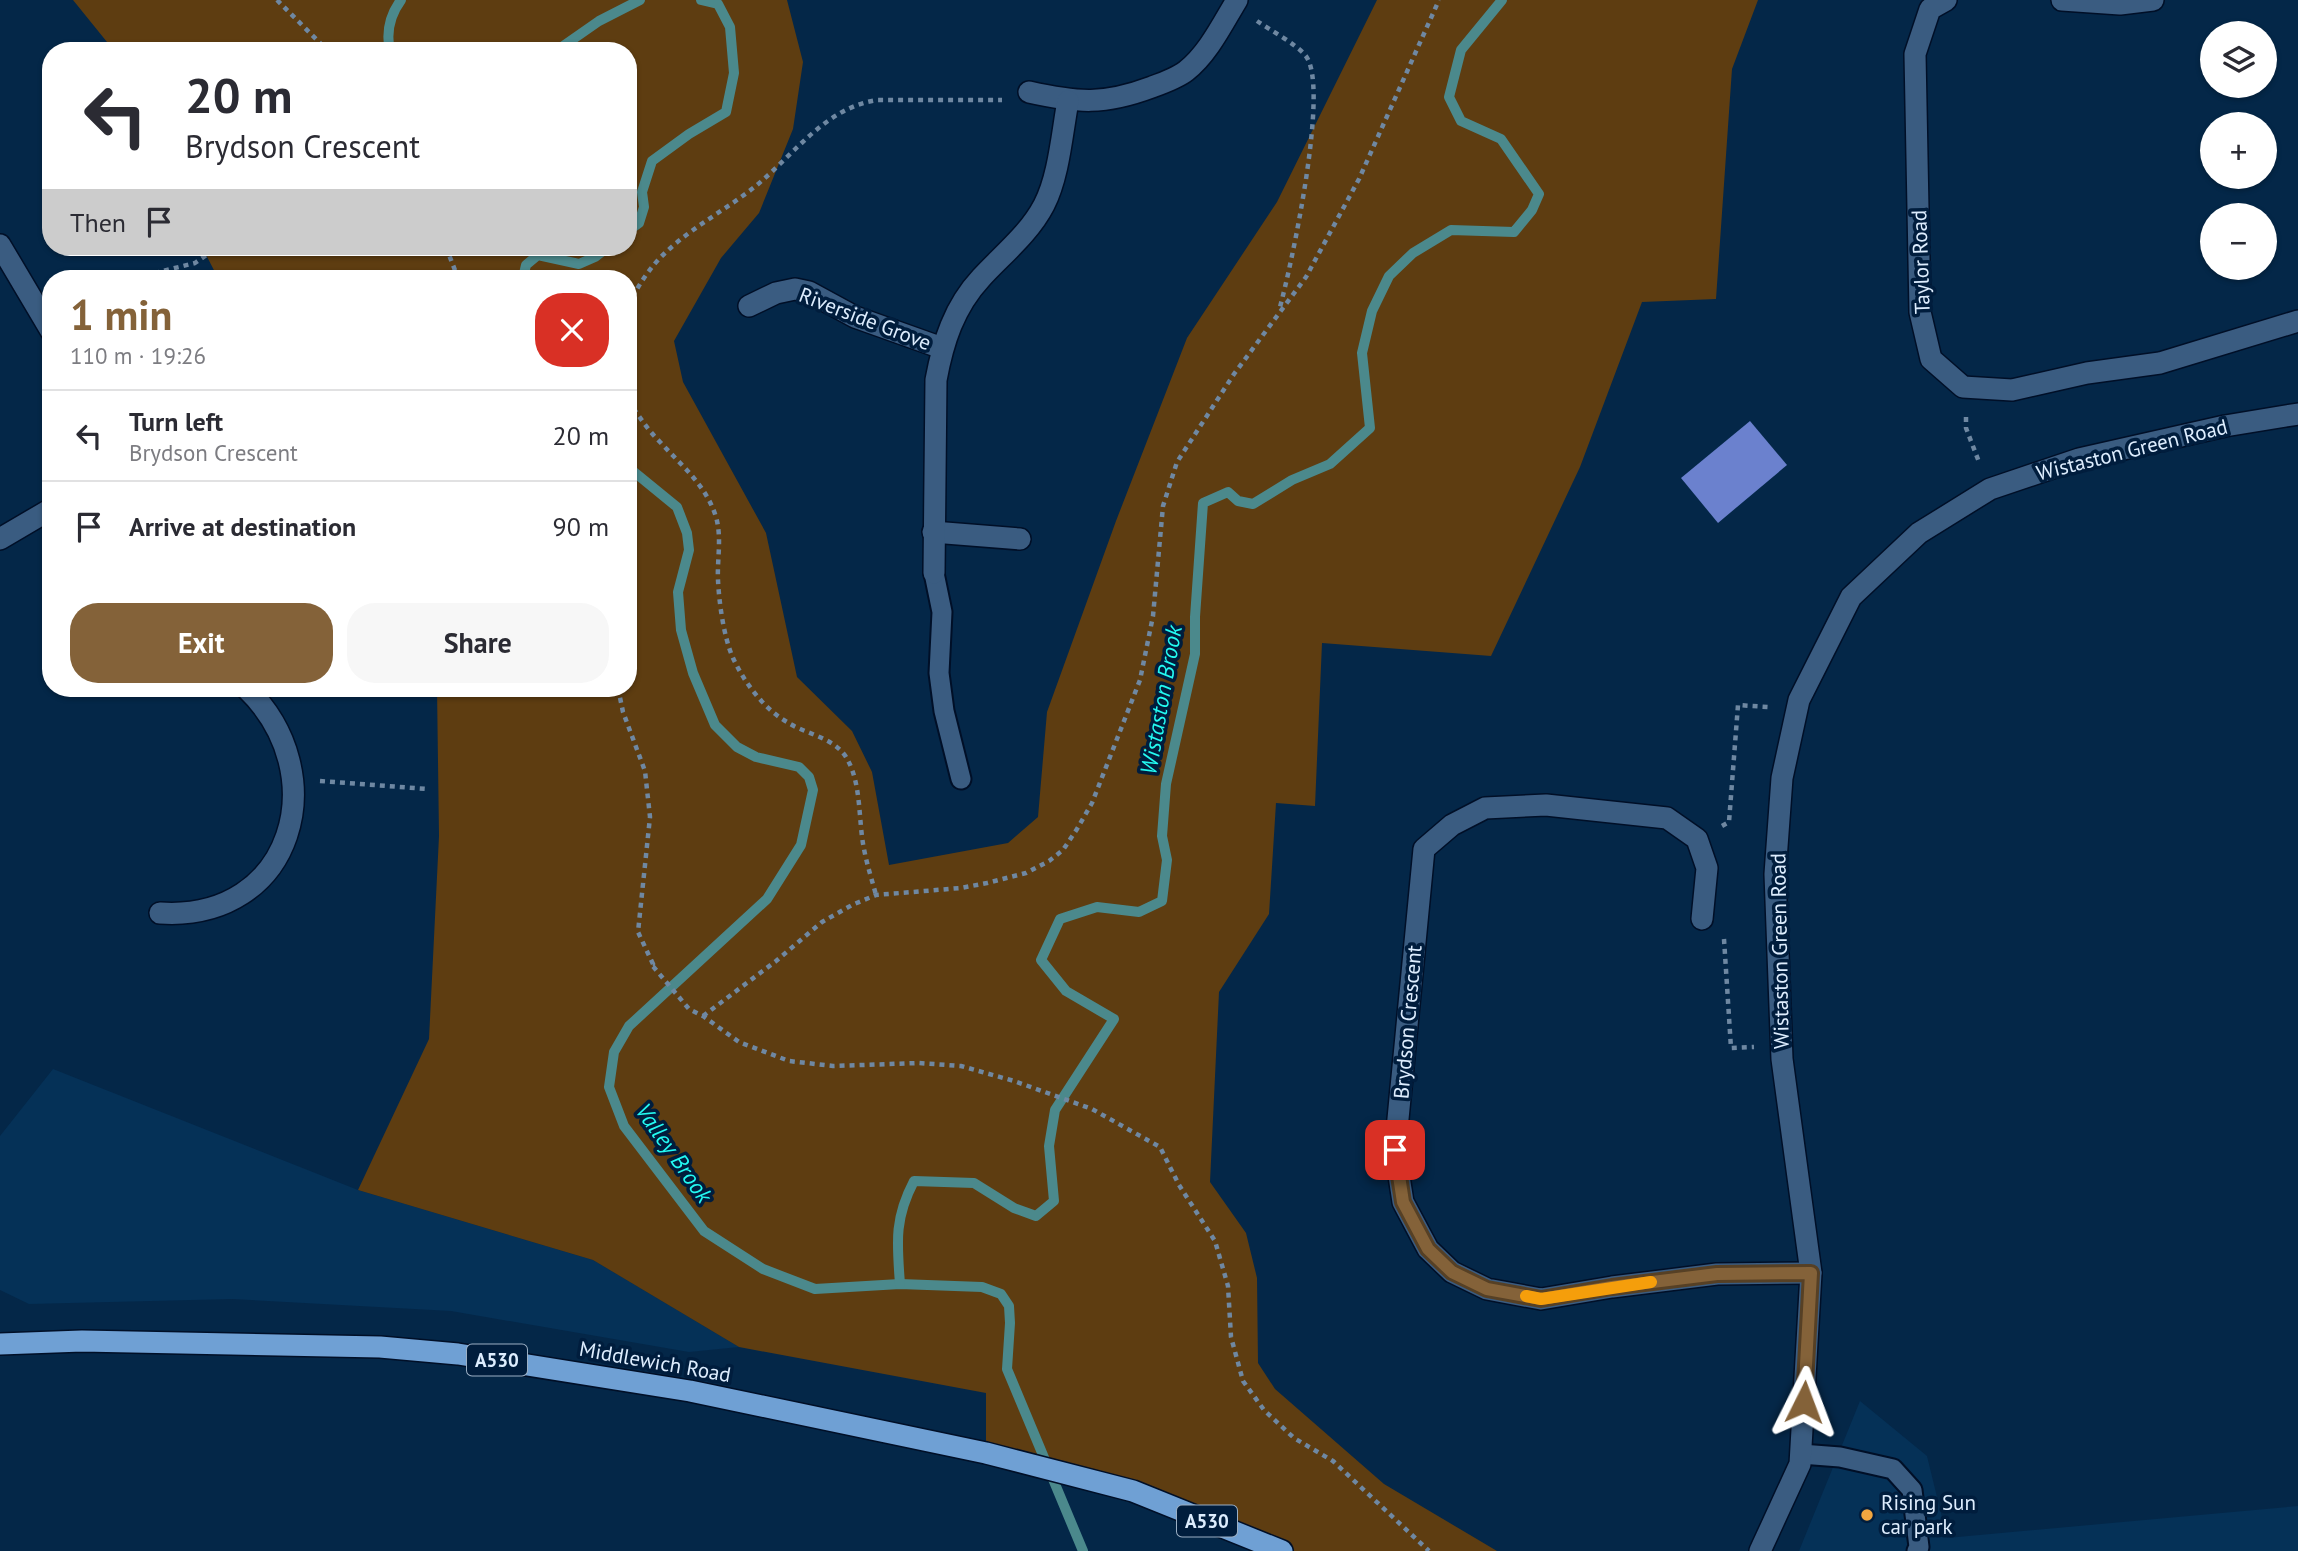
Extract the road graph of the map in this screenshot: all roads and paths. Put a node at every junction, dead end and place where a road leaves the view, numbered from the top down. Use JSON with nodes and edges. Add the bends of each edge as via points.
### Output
{"nodes":[{"id":1,"x":277,"y":0,"type":"edge"},
{"id":2,"x":1439,"y":0,"type":"edge"},
{"id":3,"x":1946,"y":0,"type":"edge"},
{"id":4,"x":2062,"y":0,"type":"edge"},
{"id":5,"x":2153,"y":0,"type":"edge"},
{"id":6,"x":1236,"y":2,"type":"edge"},
{"id":7,"x":319,"y":42,"type":"edge"},
{"id":8,"x":1030,"y":92,"type":"joint"},
{"id":9,"x":1068,"y":101,"type":"junction"},
{"id":10,"x":0,"y":245,"type":"edge"},
{"id":11,"x":204,"y":256,"type":"edge"},
{"id":12,"x":166,"y":270,"type":"edge"},
{"id":13,"x":637,"y":288,"type":"edge"},
{"id":14,"x":749,"y":306,"type":"dead end"},
{"id":15,"x":1279,"y":312,"type":"junction"},
{"id":16,"x":42,"y":316,"type":"edge"},
{"id":17,"x":2298,"y":321,"type":"edge"},
{"id":18,"x":942,"y":348,"type":"junction"},
{"id":19,"x":1963,"y":387,"type":"junction"},
{"id":20,"x":637,"y":414,"type":"edge"},
{"id":21,"x":2298,"y":414,"type":"edge"},
{"id":22,"x":1990,"y":489,"type":"junction"},
{"id":23,"x":42,"y":514,"type":"edge"},
{"id":24,"x":933,"y":532,"type":"junction"},
{"id":25,"x":0,"y":539,"type":"edge"},
{"id":26,"x":1020,"y":539,"type":"dead end"},
{"id":27,"x":934,"y":573,"type":"joint"},
{"id":28,"x":256,"y":697,"type":"edge"},
{"id":29,"x":620,"y":697,"type":"edge"},
{"id":30,"x":1797,"y":708,"type":"junction"},
{"id":31,"x":293,"y":779,"type":"junction"},
{"id":32,"x":961,"y":779,"type":"dead end"},
{"id":33,"x":427,"y":789,"type":"dead end"},
{"id":34,"x":1698,"y":842,"type":"junction"},
{"id":35,"x":876,"y":895,"type":"junction"},
{"id":36,"x":160,"y":913,"type":"dead end"},
{"id":37,"x":1702,"y":919,"type":"joint"},
{"id":38,"x":703,"y":1016,"type":"junction"},
{"id":39,"x":1781,"y":1045,"type":"junction"},
{"id":40,"x":1811,"y":1273,"type":"junction"},
{"id":41,"x":0,"y":1343,"type":"edge"},
{"id":42,"x":1801,"y":1454,"type":"junction"},
{"id":43,"x":1921,"y":1550,"type":"edge"},
{"id":44,"x":1282,"y":1551,"type":"edge"},
{"id":45,"x":1429,"y":1551,"type":"edge"},
{"id":46,"x":1760,"y":1551,"type":"edge"}],
"edges":[{"from":1,"to":7,"type":"path"},
{"from":2,"to":15,"type":"path","via":[[1359,179],[1306,277]]},
{"from":3,"to":19,"type":"street","name":"Taylor Road","via":[[1930,9],[1915,54],[1920,312],[1931,359]]},
{"from":4,"to":5,"type":"street","via":[[2120,4]]},
{"from":6,"to":9,"type":"street","via":[[1186,71],[1116,99]]},
{"from":6,"to":15,"type":"path","via":[[1306,55],[1312,68],[1314,104],[1300,220]]},
{"from":8,"to":9,"type":"street"},
{"from":8,"to":13,"type":"path","via":[[1009,100],[878,100],[846,109],[750,191],[663,254]]},
{"from":9,"to":18,"type":"street","name":"Riverside Grove","via":[[1044,204],[1031,225],[965,298]]},
{"from":10,"to":16,"type":"street"},
{"from":11,"to":12,"type":"path"},
{"from":14,"to":18,"type":"street","name":"Riverside Grove","via":[[776,293],[802,290],[855,317]]},
{"from":15,"to":35,"type":"path","via":[[1178,462],[1163,506],[1153,616],[1140,680],[1092,803],[1077,829],[1063,849],[1026,873],[961,888]]},
{"from":17,"to":19,"type":"street","via":[[2160,363],[2011,390]]},
{"from":18,"to":24,"type":"street","name":"Riverside Grove","via":[[936,380]]},
{"from":19,"to":22,"type":"path","via":[[1966,428]]},
{"from":20,"to":35,"type":"path","via":[[709,498],[720,544],[718,580],[724,624],[732,657],[744,677],[785,722],[828,741],[844,754],[854,773],[864,849]]},
{"from":21,"to":22,"type":"street","name":"Wistaston Green Road","via":[[2079,459]]},
{"from":22,"to":30,"type":"street","name":"Wistaston Green Road","via":[[1919,533],[1851,597]]},
{"from":23,"to":25,"type":"street"},
{"from":24,"to":26,"type":"street"},
{"from":24,"to":27,"type":"street","name":"Riverside Grove"},
{"from":27,"to":32,"type":"lane","via":[[942,612],[939,673]]},
{"from":28,"to":31,"type":"street","via":[[286,746]]},
{"from":29,"to":38,"type":"path","via":[[645,771],[650,817],[638,932],[651,964],[689,1009]]},
{"from":30,"to":34,"type":"path","via":[[1738,705],[1729,822]]},
{"from":30,"to":39,"type":"street","name":"Wistaston Green Road","via":[[1782,778],[1775,874]]},
{"from":31,"to":33,"type":"path"},
{"from":31,"to":36,"type":"street","via":[[290,830],[270,869],[233,898],[209,909]]},
{"from":34,"to":37,"type":"street","via":[[1707,868]]},
{"from":34,"to":40,"type":"street","name":"Brydson Crescent","via":[[1667,818],[1546,805],[1485,808],[1452,825],[1424,849],[1395,1150],[1403,1202],[1428,1249],[1452,1272],[1487,1289],[1541,1299],[1717,1274]]},
{"from":35,"to":38,"type":"path","via":[[822,922]]},
{"from":37,"to":39,"type":"path","via":[[1722,921],[1731,1048]]},
{"from":38,"to":45,"type":"path","via":[[739,1042],[789,1061],[833,1066],[961,1066],[1014,1081],[1092,1109],[1160,1147],[1215,1241],[1228,1286],[1231,1336],[1243,1381],[1264,1410],[1294,1438],[1333,1461]]},
{"from":39,"to":40,"type":"street","name":"Wistaston Green Road"},
{"from":40,"to":42,"type":"street","name":"Wistaston Green Road"},
{"from":41,"to":44,"type":"highway","name":"Middlewich Road","number":"A530","via":[[367,1347],[458,1354],[690,1391],[986,1453],[1133,1491]]},
{"from":42,"to":43,"type":"lane","via":[[1893,1469],[1912,1490]]},
{"from":42,"to":46,"type":"street","name":"Wistaston Green Road"}]}
